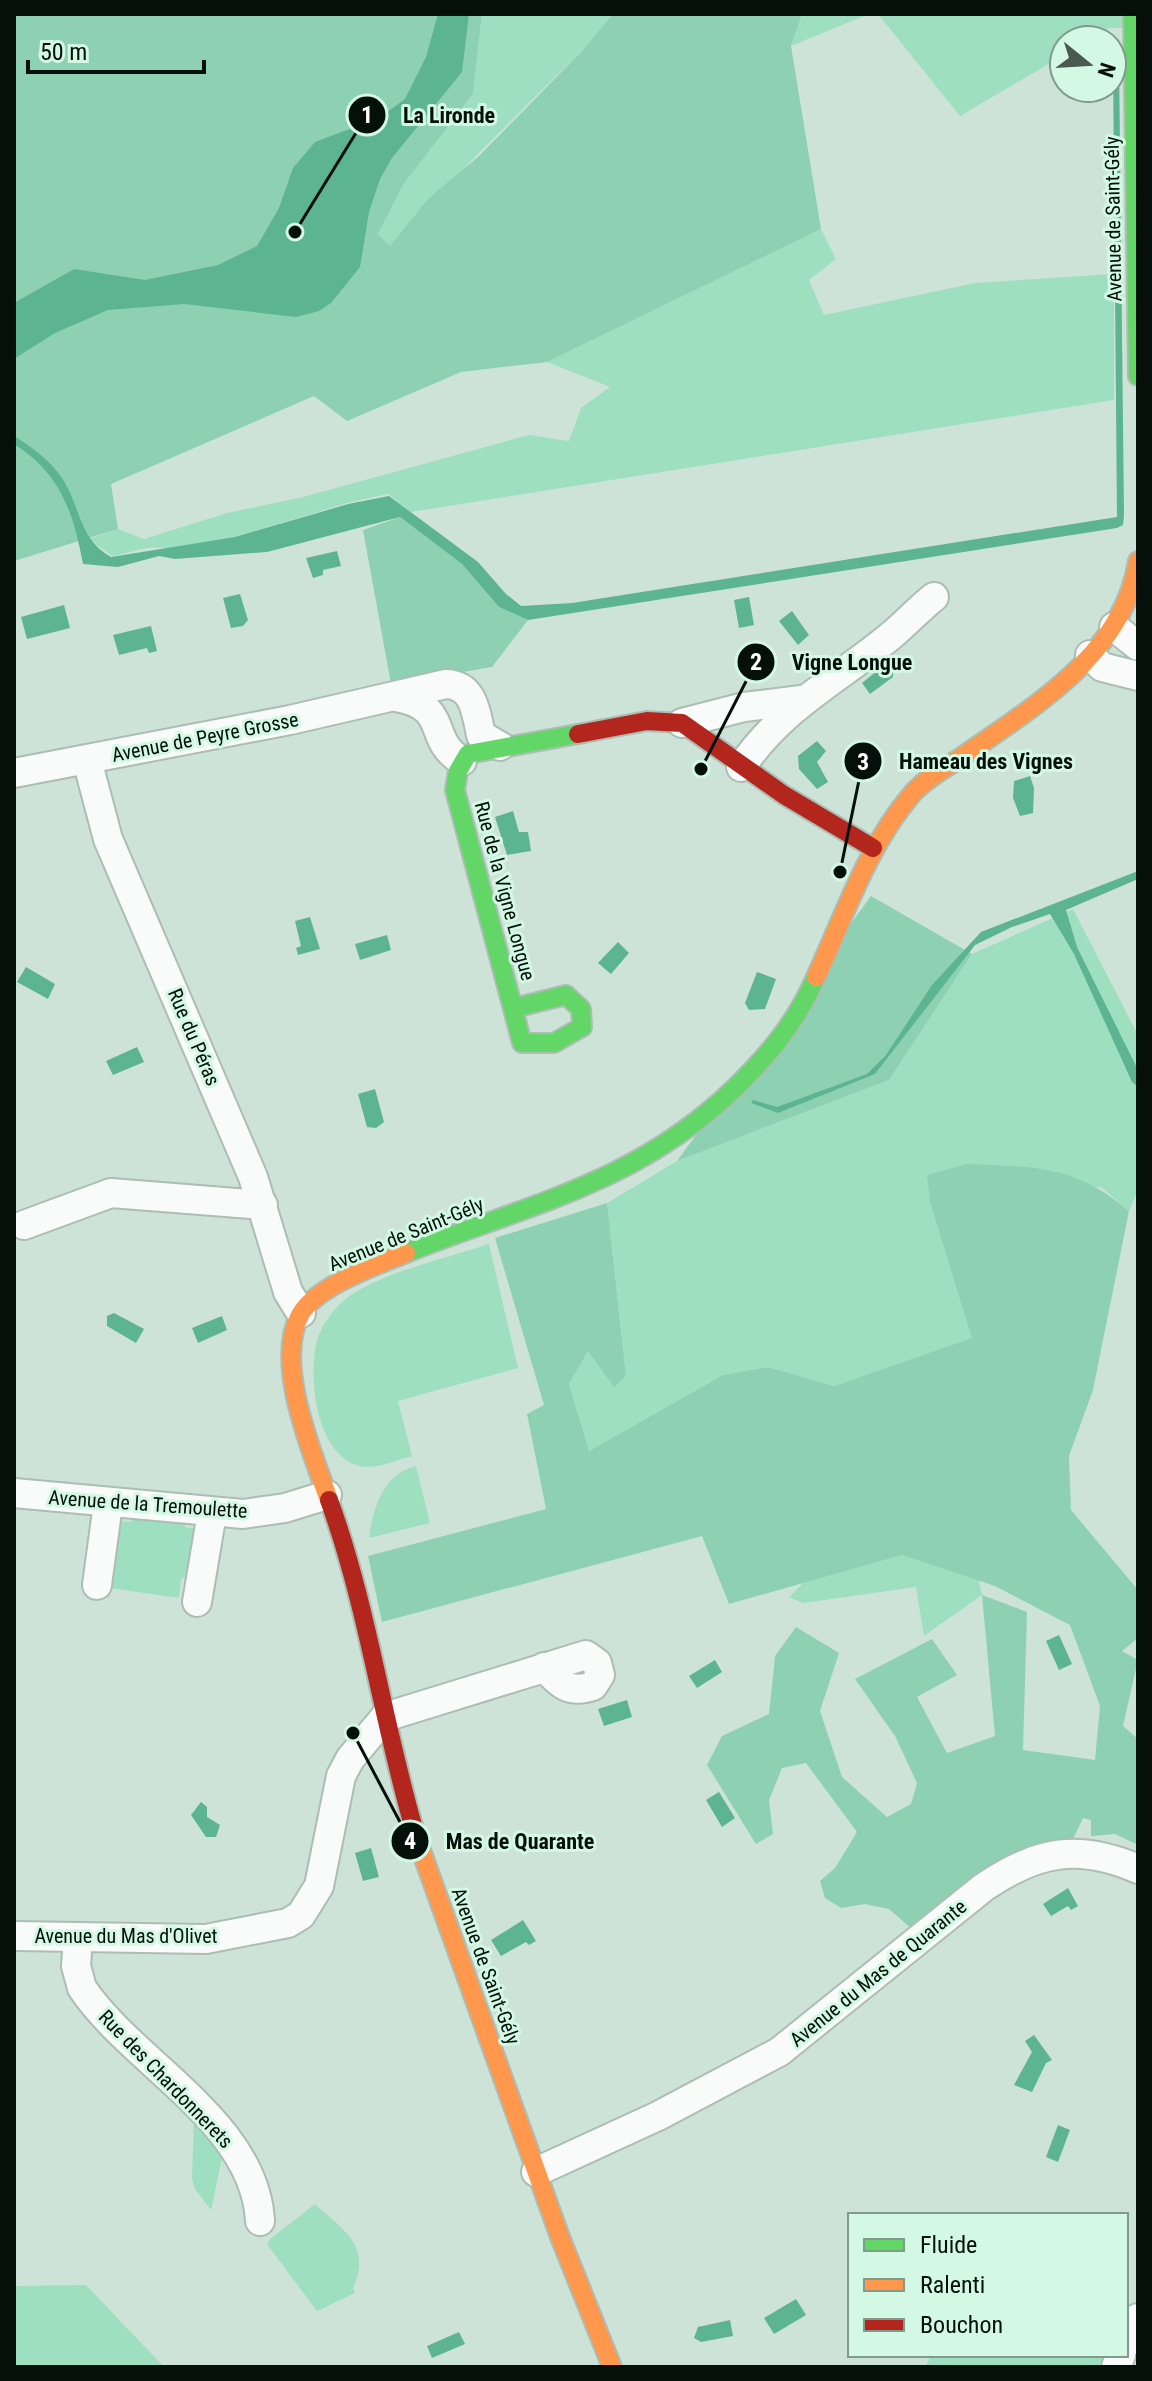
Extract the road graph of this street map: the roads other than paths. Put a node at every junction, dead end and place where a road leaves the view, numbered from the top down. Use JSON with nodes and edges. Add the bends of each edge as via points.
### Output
{"nodes":[{"id":1,"x":1133,"y":14,"type":"edge"},
{"id":2,"x":1138,"y":376,"type":"edge"},
{"id":3,"x":1138,"y":561,"type":"edge"},
{"id":4,"x":934,"y":597,"type":"dead end"},
{"id":5,"x":1114,"y":627,"type":"junction"},
{"id":6,"x":1138,"y":646,"type":"edge"},
{"id":7,"x":1090,"y":655,"type":"junction"},
{"id":8,"x":1138,"y":676,"type":"edge"},
{"id":9,"x":446,"y":684,"type":"junction"},
{"id":10,"x":395,"y":697,"type":"junction"},
{"id":11,"x":801,"y":700,"type":"junction"},
{"id":12,"x":429,"y":708,"type":"junction"},
{"id":13,"x":682,"y":723,"type":"junction"},
{"id":14,"x":500,"y":746,"type":"junction"},
{"id":15,"x":87,"y":760,"type":"junction"},
{"id":16,"x":462,"y":761,"type":"junction"},
{"id":17,"x":741,"y":767,"type":"junction"},
{"id":18,"x":14,"y":773,"type":"edge"},
{"id":19,"x":873,"y":848,"type":"junction"},
{"id":20,"x":514,"y":1008,"type":"dead end"},
{"id":21,"x":263,"y":1205,"type":"junction"},
{"id":22,"x":24,"y":1225,"type":"dead end"},
{"id":23,"x":301,"y":1313,"type":"junction"},
{"id":24,"x":14,"y":1493,"type":"edge"},
{"id":25,"x":327,"y":1495,"type":"junction"},
{"id":26,"x":108,"y":1504,"type":"junction"},
{"id":27,"x":212,"y":1513,"type":"junction"},
{"id":28,"x":97,"y":1585,"type":"dead end"},
{"id":29,"x":197,"y":1602,"type":"dead end"},
{"id":30,"x":544,"y":1667,"type":"dead end"},
{"id":31,"x":385,"y":1717,"type":"junction"},
{"id":32,"x":1138,"y":1869,"type":"edge"},
{"id":33,"x":14,"y":1936,"type":"edge"},
{"id":34,"x":78,"y":1937,"type":"junction"},
{"id":35,"x":536,"y":2172,"type":"junction"},
{"id":36,"x":260,"y":2221,"type":"dead end"},
{"id":37,"x":1138,"y":2318,"type":"edge"},
{"id":38,"x":1128,"y":2340,"type":"edge"},
{"id":39,"x":612,"y":2367,"type":"edge"}],
"edges":[{"from":1,"to":2,"type":"street","name":"Avenue de Saint-Gély"},
{"from":3,"to":5,"type":"street","name":"Avenue de Saint-Gély","via":[[1132,590]]},
{"from":4,"to":11,"type":"street"},
{"from":5,"to":6,"type":"street"},
{"from":5,"to":7,"type":"street","name":"Avenue de Saint-Gély"},
{"from":7,"to":8,"type":"street","via":[[1113,672]]},
{"from":7,"to":19,"type":"street","name":"Avenue de Saint-Gély","via":[[915,791]]},
{"from":9,"to":10,"type":"street","name":"Avenue de Peyre Grosse"},
{"from":9,"to":12,"type":"street","via":[[434,694]]},
{"from":9,"to":14,"type":"street","via":[[465,690],[473,700],[481,735]]},
{"from":10,"to":12,"type":"street","name":"Avenue de Peyre Grosse"},
{"from":10,"to":15,"type":"street","name":"Avenue de Peyre Grosse"},
{"from":11,"to":13,"type":"street"},
{"from":11,"to":17,"type":"street","via":[[763,735]]},
{"from":12,"to":16,"type":"street","via":[[447,749]]},
{"from":13,"to":14,"type":"street","via":[[647,721]]},
{"from":13,"to":17,"type":"street"},
{"from":14,"to":16,"type":"street","via":[[468,754]]},
{"from":15,"to":18,"type":"street","name":"Avenue de Peyre Grosse"},
{"from":15,"to":21,"type":"street","name":"Rue du Péras","via":[[108,839]]},
{"from":16,"to":20,"type":"street","name":"Rue de la Vigne Longue","via":[[455,790]]},
{"from":17,"to":19,"type":"street"},
{"from":19,"to":23,"type":"street","name":"Avenue de Saint-Gély","via":[[791,1025],[678,1138],[557,1199],[349,1279]]},
{"from":21,"to":22,"type":"street","via":[[111,1193]]},
{"from":21,"to":23,"type":"street","name":"Rue du Péras","via":[[288,1292]]},
{"from":23,"to":25,"type":"street","name":"Avenue de Saint-Gély","via":[[292,1362],[303,1420]]},
{"from":24,"to":26,"type":"street","name":"Avenue de la Tremoulette"},
{"from":25,"to":27,"type":"street","name":"Avenue de la Tremoulette","via":[[285,1508]]},
{"from":25,"to":31,"type":"street","name":"Avenue de Saint-Gély","via":[[353,1568]]},
{"from":26,"to":27,"type":"street","name":"Avenue de la Tremoulette"},
{"from":26,"to":28,"type":"street"},
{"from":27,"to":29,"type":"street"},
{"from":30,"to":31,"type":"street"},
{"from":31,"to":34,"type":"street","name":"Avenue du Mas d'Olivet","via":[[341,1776],[324,1868],[301,1915],[274,1928],[206,1939]]},
{"from":31,"to":35,"type":"street","name":"Avenue de Saint-Gély","via":[[410,1816]]},
{"from":32,"to":35,"type":"street","name":"Avenue du Mas de Quarante","via":[[1085,1853],[1037,1857],[1009,1870],[779,2052]]},
{"from":33,"to":34,"type":"street","name":"Avenue du Mas d'Olivet"},
{"from":34,"to":36,"type":"street","name":"Rue des Chardonnerets","via":[[76,1966],[82,1988],[224,2135],[247,2168]]},
{"from":35,"to":39,"type":"street","name":"Avenue de Saint-Gély"},
{"from":37,"to":38,"type":"street"}]}
